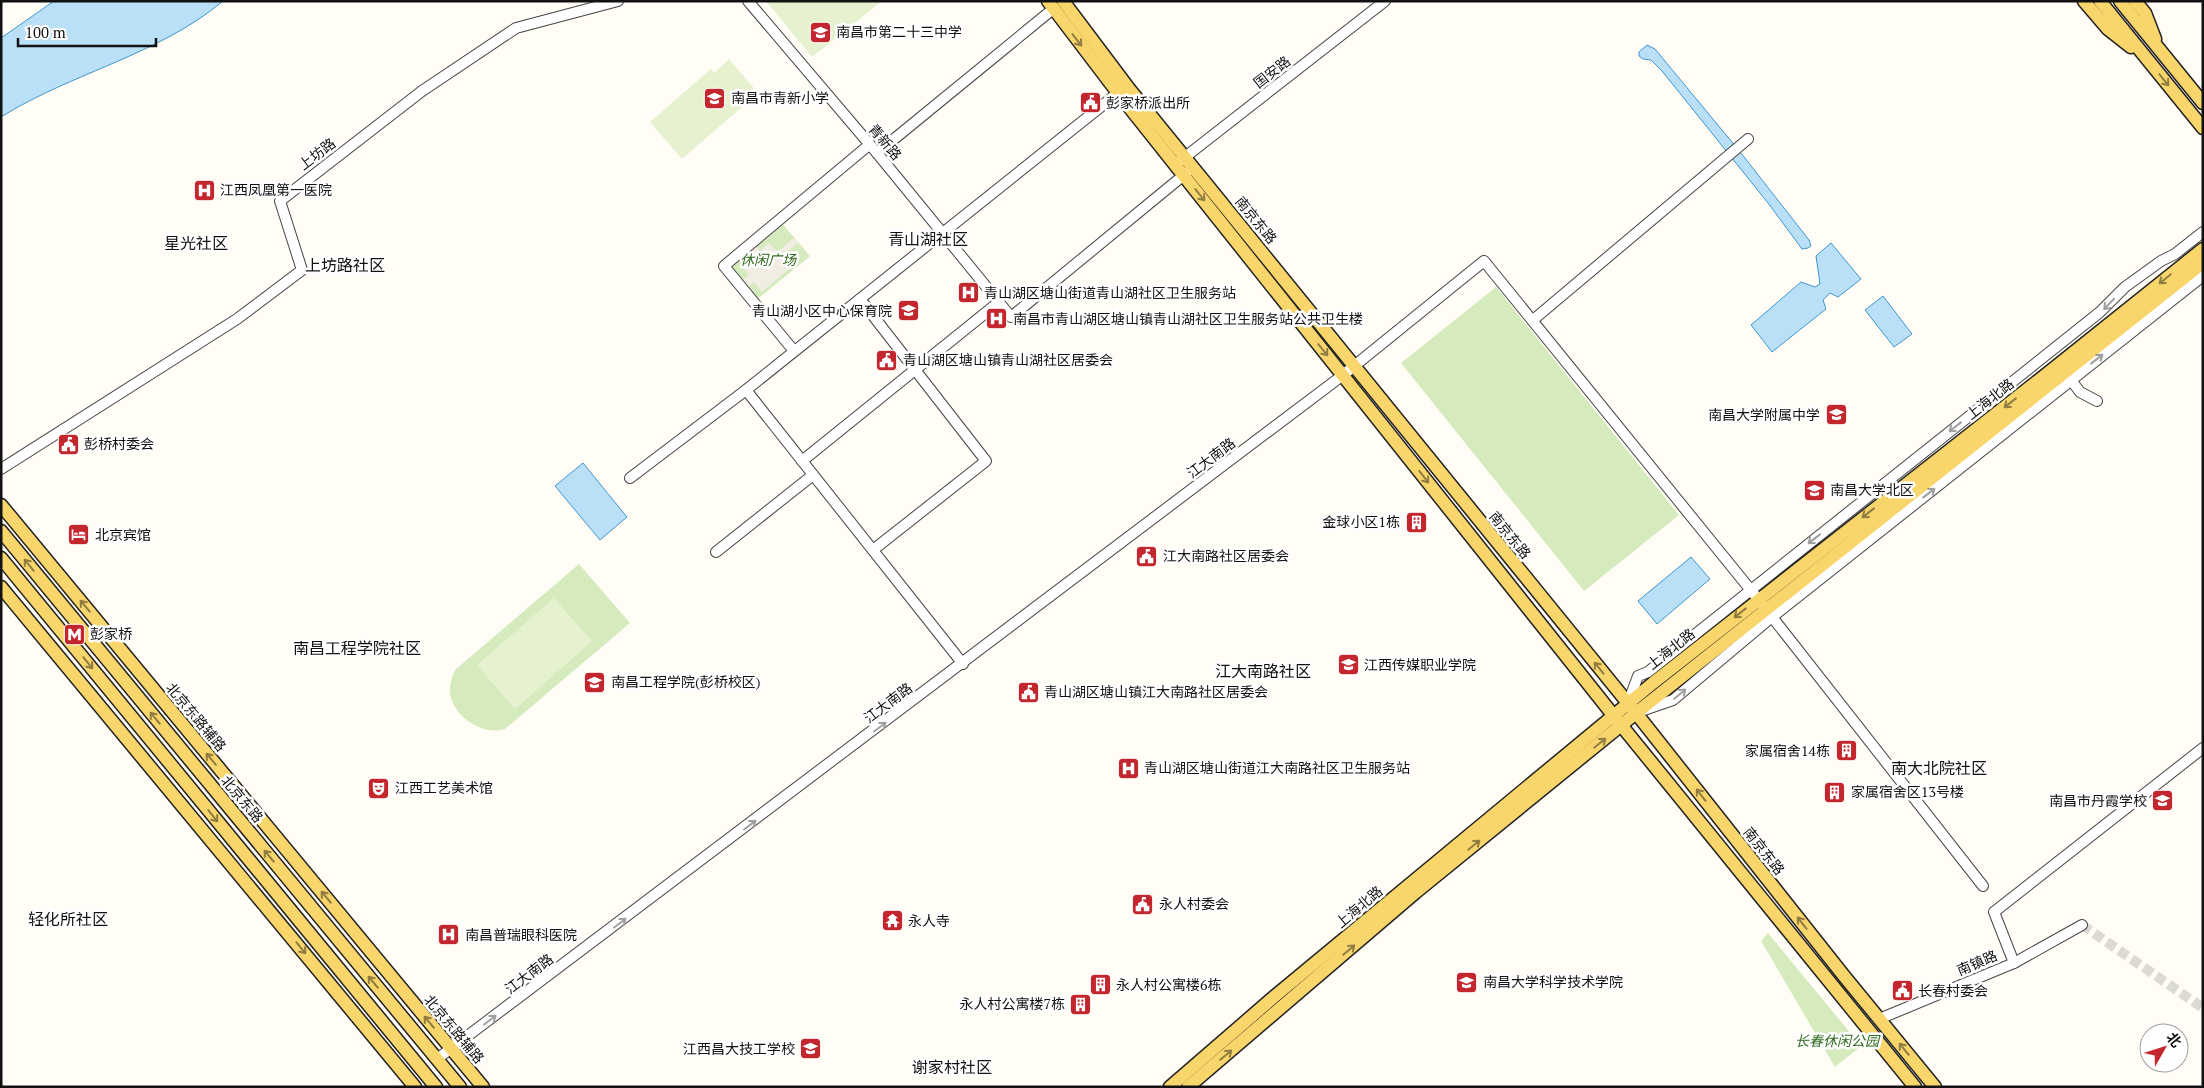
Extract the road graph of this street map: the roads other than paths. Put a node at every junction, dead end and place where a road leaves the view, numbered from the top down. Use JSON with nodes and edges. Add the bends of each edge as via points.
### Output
{"nodes":[{"id":1,"x":618,"y":1,"type":"edge"},
{"id":2,"x":748,"y":1,"type":"edge"},
{"id":3,"x":1385,"y":1,"type":"edge"},
{"id":4,"x":2084,"y":1,"type":"edge"},
{"id":5,"x":2100,"y":1,"type":"edge"},
{"id":6,"x":2120,"y":1,"type":"edge"},
{"id":7,"x":2135,"y":1,"type":"edge"},
{"id":8,"x":1055,"y":4,"type":"edge"},
{"id":9,"x":2160,"y":51,"type":"junction"},
{"id":10,"x":2146,"y":59,"type":"junction"},
{"id":11,"x":1118,"y":93,"type":"junction"},
{"id":12,"x":2203,"y":103,"type":"edge"},
{"id":13,"x":2203,"y":128,"type":"edge"},
{"id":14,"x":1744,"y":142,"type":"dead end"},
{"id":15,"x":869,"y":144,"type":"junction"},
{"id":16,"x":876,"y":153,"type":"junction"},
{"id":17,"x":1185,"y":166,"type":"junction"},
{"id":18,"x":2203,"y":232,"type":"edge"},
{"id":19,"x":942,"y":233,"type":"junction"},
{"id":20,"x":2203,"y":249,"type":"edge"},
{"id":21,"x":2203,"y":263,"type":"edge"},
{"id":22,"x":2203,"y":276,"type":"edge"},
{"id":23,"x":860,"y":299,"type":"junction"},
{"id":24,"x":999,"y":302,"type":"junction"},
{"id":25,"x":1534,"y":320,"type":"junction"},
{"id":26,"x":794,"y":351,"type":"junction"},
{"id":27,"x":1354,"y":366,"type":"junction"},
{"id":28,"x":916,"y":369,"type":"junction"},
{"id":29,"x":1343,"y":375,"type":"junction"},
{"id":30,"x":2068,"y":376,"type":"junction"},
{"id":31,"x":746,"y":390,"type":"junction"},
{"id":32,"x":2097,"y":401,"type":"dead end"},
{"id":33,"x":802,"y":460,"type":"junction"},
{"id":34,"x":1,"y":468,"type":"edge"},
{"id":35,"x":813,"y":475,"type":"junction"},
{"id":36,"x":630,"y":478,"type":"dead end"},
{"id":37,"x":1,"y":505,"type":"edge"},
{"id":38,"x":1,"y":531,"type":"edge"},
{"id":39,"x":873,"y":550,"type":"junction"},
{"id":40,"x":716,"y":552,"type":"dead end"},
{"id":41,"x":1,"y":558,"type":"edge"},
{"id":42,"x":1,"y":588,"type":"edge"},
{"id":43,"x":1754,"y":594,"type":"junction"},
{"id":44,"x":1770,"y":613,"type":"junction"},
{"id":45,"x":963,"y":664,"type":"junction"},
{"id":46,"x":1632,"y":708,"type":"junction"},
{"id":47,"x":1617,"y":720,"type":"junction"},
{"id":48,"x":2203,"y":748,"type":"edge"},
{"id":49,"x":1983,"y":886,"type":"dead end"},
{"id":50,"x":2082,"y":925,"type":"dead end"},
{"id":51,"x":2014,"y":963,"type":"junction"},
{"id":52,"x":1879,"y":1019,"type":"junction"},
{"id":53,"x":451,"y":1049,"type":"junction"},
{"id":54,"x":437,"y":1059,"type":"junction"},
{"id":55,"x":415,"y":1087,"type":"edge"},
{"id":56,"x":436,"y":1087,"type":"edge"},
{"id":57,"x":460,"y":1087,"type":"edge"},
{"id":58,"x":483,"y":1087,"type":"edge"},
{"id":59,"x":1170,"y":1087,"type":"edge"},
{"id":60,"x":1188,"y":1087,"type":"edge"},
{"id":61,"x":1915,"y":1087,"type":"edge"},
{"id":62,"x":1935,"y":1087,"type":"edge"}],
"edges":[{"from":1,"to":34,"type":"street","name":"上坊路","via":[[516,28],[415,97],[280,201],[302,270],[237,319]]},
{"from":2,"to":15,"type":"street","name":"青新路"},
{"from":3,"to":17,"type":"street","name":"国安路"},
{"from":4,"to":10,"type":"main road","via":[[2108,29]]},
{"from":5,"to":10,"type":"main road"},
{"from":6,"to":9,"type":"main road"},
{"from":7,"to":9,"type":"main road","via":[[2145,13]]},
{"from":8,"to":11,"type":"main road","name":"南京东路","one_way":true},
{"from":8,"to":16,"type":"street"},
{"from":8,"to":17,"type":"main road","name":"南京东路","via":[[1130,90]]},
{"from":9,"to":12,"type":"main road"},
{"from":10,"to":13,"type":"main road","one_way":true},
{"from":11,"to":17,"type":"main road","name":"南京东路"},
{"from":11,"to":19,"type":"street"},
{"from":14,"to":25,"type":"street"},
{"from":15,"to":16,"type":"street","name":"青新路"},
{"from":15,"to":26,"type":"street","via":[[724,266]]},
{"from":16,"to":19,"type":"street","name":"青新路"},
{"from":17,"to":24,"type":"street","name":"国安路","via":[[1011,317]]},
{"from":17,"to":27,"type":"main road","name":"南京东路"},
{"from":17,"to":29,"type":"main road","name":"南京东路","one_way":true},
{"from":18,"to":43,"type":"street","one_way":true,"via":[[2125,287],[2100,312]]},
{"from":19,"to":23,"type":"street"},
{"from":19,"to":24,"type":"street","name":"青新路"},
{"from":20,"to":43,"type":"main road","name":"上海北路","one_way":true,"via":[[2048,373]]},
{"from":21,"to":30,"type":"main road","name":"上海北路"},
{"from":30,"to":22,"type":"street","one_way":true},
{"from":23,"to":26,"type":"street"},
{"from":23,"to":28,"type":"street"},
{"from":24,"to":28,"type":"street"},
{"from":25,"to":27,"type":"street","name":"江大南路","via":[[1484,261]]},
{"from":25,"to":43,"type":"street"},
{"from":26,"to":31,"type":"street"},
{"from":27,"to":29,"type":"street","name":"江大南路"},
{"from":46,"to":27,"type":"main road","name":"南京东路","one_way":true},
{"from":28,"to":33,"type":"street"},
{"from":28,"to":39,"type":"street","via":[[986,461]]},
{"from":29,"to":45,"type":"street","name":"江大南路"},
{"from":29,"to":47,"type":"main road","name":"南京东路","one_way":true},
{"from":30,"to":32,"type":"street","via":[[2080,392]]},
{"from":44,"to":30,"type":"main road","name":"上海北路","one_way":true},
{"from":31,"to":33,"type":"street"},
{"from":31,"to":36,"type":"street"},
{"from":33,"to":35,"type":"street"},
{"from":35,"to":39,"type":"street"},
{"from":35,"to":40,"type":"street"},
{"from":53,"to":37,"type":"main road","name":"北京东路辅路","one_way":true},
{"from":54,"to":38,"type":"main road","name":"北京东路","one_way":true},
{"from":39,"to":45,"type":"street"},
{"from":41,"to":56,"type":"main road","one_way":true},
{"from":42,"to":55,"type":"main road","one_way":true},
{"from":43,"to":44,"type":"street"},
{"from":43,"to":46,"type":"main road","name":"上海北路","one_way":true},
{"from":46,"to":44,"type":"main road","name":"上海北路","one_way":true},
{"from":44,"to":49,"type":"street"},
{"from":53,"to":45,"type":"street","name":"江大南路","one_way":true},
{"from":46,"to":47,"type":"main road","name":"上海北路"},
{"from":52,"to":46,"type":"main road","name":"南京东路","one_way":true},
{"from":47,"to":59,"type":"main road","name":"上海北路","via":[[1275,996]]},
{"from":60,"to":47,"type":"main road","name":"上海北路","one_way":true},
{"from":47,"to":61,"type":"main road","name":"南京东路"},
{"from":48,"to":51,"type":"street","via":[[1994,912]]},
{"from":50,"to":51,"type":"street","name":"南镇路"},
{"from":51,"to":52,"type":"street","name":"南镇路"},
{"from":62,"to":52,"type":"main road","name":"南京东路","one_way":true},
{"from":53,"to":54,"type":"street","name":"江大南路"},
{"from":53,"to":58,"type":"main road","name":"北京东路辅路"},
{"from":54,"to":57,"type":"main road","name":"北京东路"}]}
